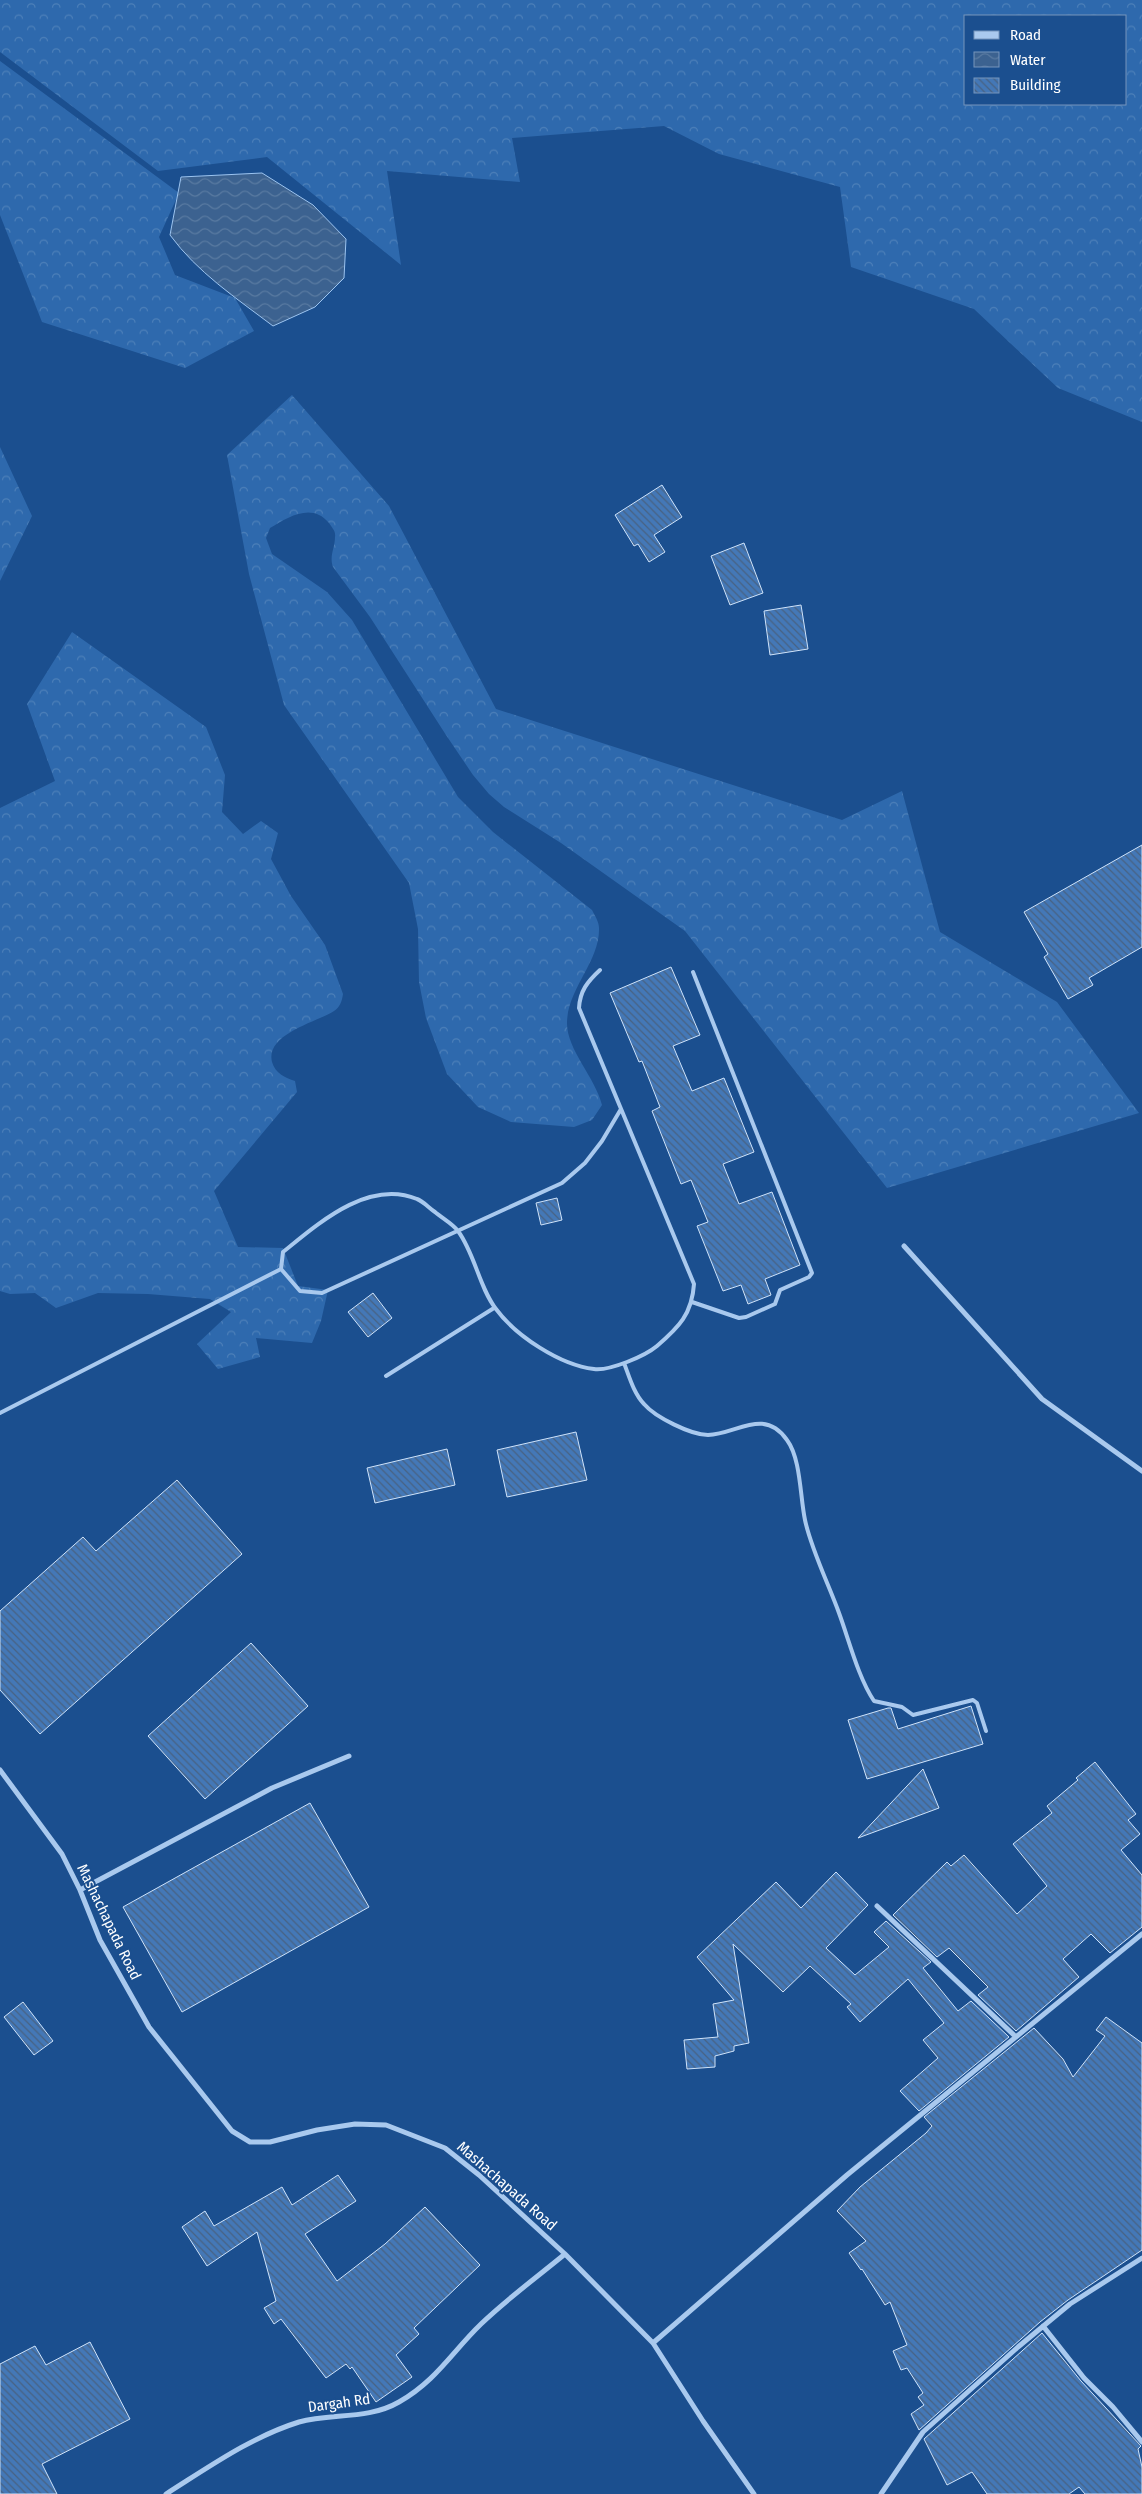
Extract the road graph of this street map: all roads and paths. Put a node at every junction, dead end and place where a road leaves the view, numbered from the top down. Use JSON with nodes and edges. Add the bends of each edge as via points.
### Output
{"nodes":[{"id":1,"x":600,"y":970,"type":"dead end"},
{"id":2,"x":693,"y":972,"type":"dead end"},
{"id":3,"x":621,"y":1109,"type":"junction"},
{"id":4,"x":458,"y":1230,"type":"junction"},
{"id":5,"x":904,"y":1246,"type":"dead end"},
{"id":6,"x":281,"y":1268,"type":"junction"},
{"id":7,"x":692,"y":1302,"type":"junction"},
{"id":8,"x":494,"y":1308,"type":"junction"},
{"id":9,"x":624,"y":1363,"type":"junction"},
{"id":10,"x":386,"y":1376,"type":"dead end"},
{"id":11,"x":0,"y":1413,"type":"edge"},
{"id":12,"x":1142,"y":1471,"type":"edge"},
{"id":13,"x":986,"y":1731,"type":"dead end"},
{"id":14,"x":349,"y":1756,"type":"dead end"},
{"id":15,"x":0,"y":1770,"type":"edge"},
{"id":16,"x":80,"y":1890,"type":"junction"},
{"id":17,"x":877,"y":1906,"type":"dead end"},
{"id":18,"x":1142,"y":1934,"type":"edge"},
{"id":19,"x":1016,"y":2037,"type":"junction"},
{"id":20,"x":564,"y":2254,"type":"junction"},
{"id":21,"x":1142,"y":2258,"type":"edge"},
{"id":22,"x":1043,"y":2326,"type":"junction"},
{"id":23,"x":653,"y":2343,"type":"junction"},
{"id":24,"x":1142,"y":2442,"type":"edge"},
{"id":25,"x":166,"y":2494,"type":"edge"},
{"id":26,"x":754,"y":2494,"type":"edge"},
{"id":27,"x":881,"y":2494,"type":"edge"}],
"edges":[{"from":1,"to":3,"type":"lane","via":[[587,982],[578,1008]]},
{"from":2,"to":7,"type":"lane","via":[[812,1273],[780,1290],[775,1304],[746,1317]]},
{"from":3,"to":4,"type":"lane","via":[[585,1163],[562,1183]]},
{"from":3,"to":7,"type":"lane","via":[[694,1284]]},
{"from":4,"to":6,"type":"lane","via":[[322,1293],[300,1291]]},
{"from":4,"to":6,"type":"lane","via":[[418,1199],[392,1193],[371,1196],[344,1207],[283,1252]]},
{"from":4,"to":8,"type":"lane"},
{"from":5,"to":12,"type":"street","via":[[1042,1399]]},
{"from":6,"to":11,"type":"lane"},
{"from":7,"to":9,"type":"lane","via":[[679,1326],[655,1348]]},
{"from":8,"to":9,"type":"lane","via":[[510,1326],[558,1358],[596,1370]]},
{"from":8,"to":10,"type":"lane"},
{"from":9,"to":13,"type":"lane","via":[[643,1404],[692,1432],[718,1434],[752,1423],[769,1425],[782,1433],[795,1457],[806,1522],[874,1701],[902,1707],[912,1715],[973,1700],[977,1703]]},
{"from":14,"to":16,"type":"street","via":[[272,1788]]},
{"from":15,"to":16,"type":"street","name":"Mashachapada Road","via":[[62,1854]]},
{"from":16,"to":20,"type":"street","name":"Mashachapada Road","via":[[100,1940],[149,2027],[232,2132],[250,2142],[270,2142],[355,2124],[386,2125],[445,2148],[479,2174]]},
{"from":17,"to":19,"type":"street"},
{"from":18,"to":19,"type":"street"},
{"from":19,"to":23,"type":"street","via":[[847,2174]]},
{"from":20,"to":23,"type":"street","name":"Mashachapada Road"},
{"from":20,"to":25,"type":"street","name":"Dargah Rd","via":[[480,2325],[444,2368],[397,2403],[371,2413],[301,2422],[269,2432]]},
{"from":21,"to":22,"type":"street","via":[[1070,2304]]},
{"from":22,"to":24,"type":"street","via":[[1084,2378]]},
{"from":22,"to":27,"type":"street","via":[[923,2432]]},
{"from":23,"to":26,"type":"street","name":"Mashachapada Road"}]}
